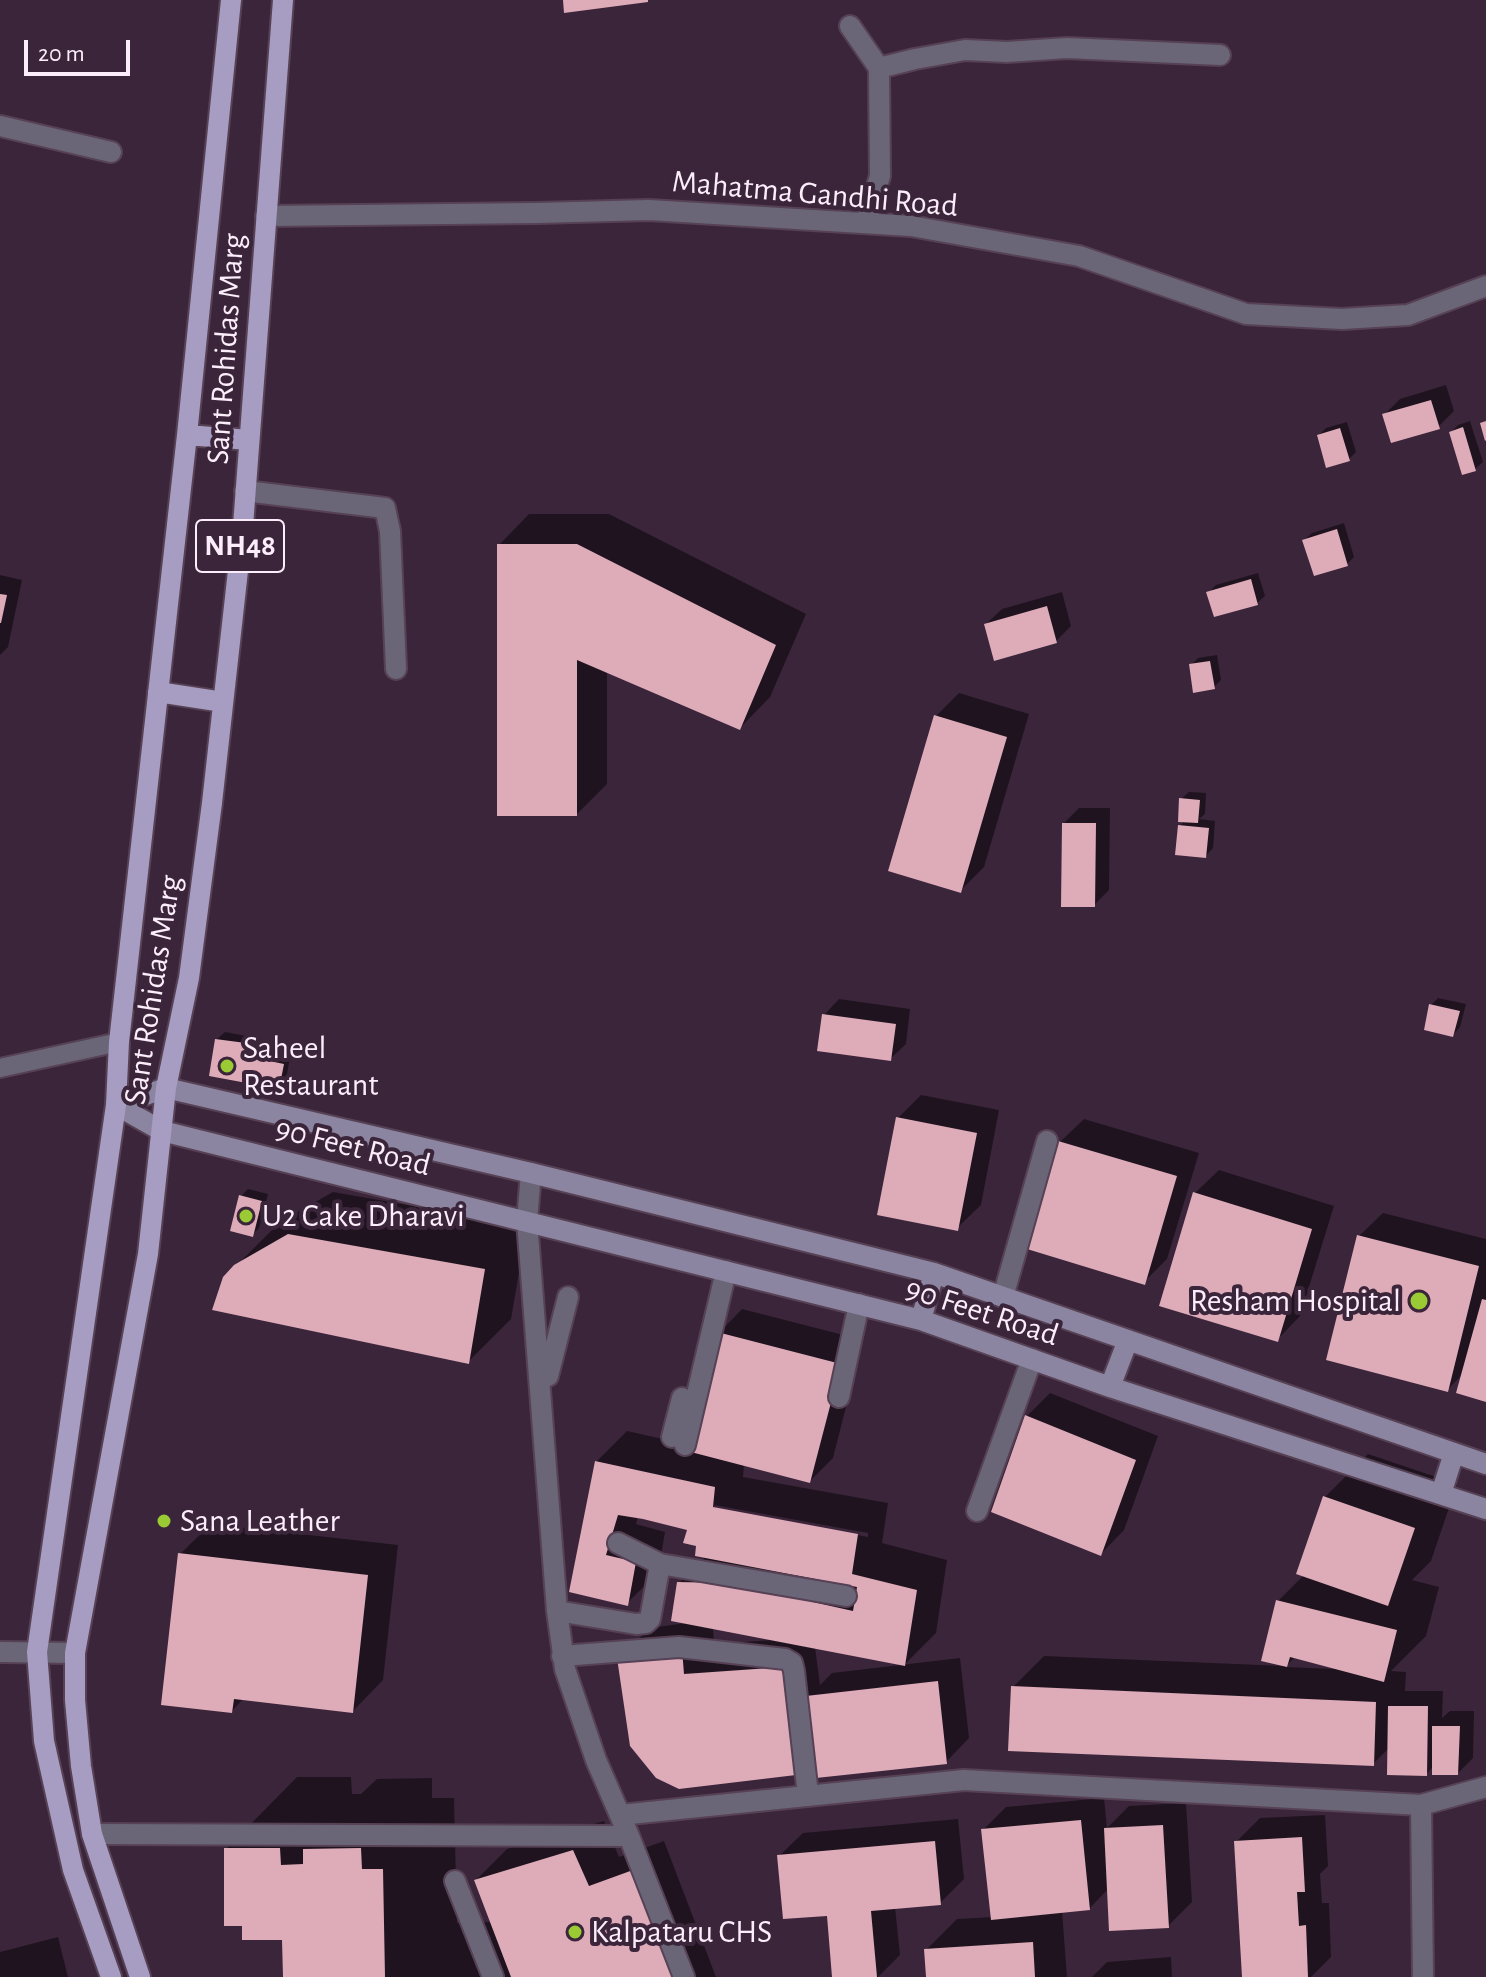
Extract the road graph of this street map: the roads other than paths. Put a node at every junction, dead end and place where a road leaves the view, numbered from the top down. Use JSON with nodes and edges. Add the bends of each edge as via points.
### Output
{"nodes":[{"id":1,"x":231,"y":0,"type":"edge"},
{"id":2,"x":283,"y":0,"type":"edge"},
{"id":3,"x":850,"y":26,"type":"dead end"},
{"id":4,"x":1220,"y":55,"type":"dead end"},
{"id":5,"x":879,"y":68,"type":"junction"},
{"id":6,"x":0,"y":126,"type":"edge"},
{"id":7,"x":111,"y":152,"type":"dead end"},
{"id":8,"x":266,"y":216,"type":"junction"},
{"id":9,"x":866,"y":223,"type":"junction"},
{"id":10,"x":1486,"y":286,"type":"edge"},
{"id":11,"x":187,"y":435,"type":"junction"},
{"id":12,"x":249,"y":440,"type":"junction"},
{"id":13,"x":245,"y":491,"type":"junction"},
{"id":14,"x":396,"y":669,"type":"dead end"},
{"id":15,"x":158,"y":692,"type":"junction"},
{"id":16,"x":223,"y":702,"type":"junction"},
{"id":17,"x":119,"y":1042,"type":"junction"},
{"id":18,"x":0,"y":1068,"type":"edge"},
{"id":19,"x":166,"y":1088,"type":"junction"},
{"id":20,"x":116,"y":1105,"type":"junction"},
{"id":21,"x":162,"y":1131,"type":"junction"},
{"id":22,"x":1047,"y":1141,"type":"dead end"},
{"id":23,"x":531,"y":1173,"type":"junction"},
{"id":24,"x":527,"y":1221,"type":"junction"},
{"id":25,"x":720,"y":1269,"type":"junction"},
{"id":26,"x":934,"y":1273,"type":"junction"},
{"id":27,"x":568,"y":1297,"type":"dead end"},
{"id":28,"x":1003,"y":1297,"type":"junction"},
{"id":29,"x":859,"y":1304,"type":"junction"},
{"id":30,"x":921,"y":1320,"type":"junction"},
{"id":31,"x":1128,"y":1340,"type":"junction"},
{"id":32,"x":546,"y":1346,"type":"junction"},
{"id":33,"x":1032,"y":1359,"type":"junction"},
{"id":34,"x":548,"y":1376,"type":"dead end"},
{"id":35,"x":1110,"y":1387,"type":"junction"},
{"id":36,"x":839,"y":1397,"type":"dead end"},
{"id":37,"x":679,"y":1441,"type":"dead end"},
{"id":38,"x":1454,"y":1453,"type":"junction"},
{"id":39,"x":1486,"y":1464,"type":"edge"},
{"id":40,"x":1441,"y":1494,"type":"junction"},
{"id":41,"x":1486,"y":1509,"type":"edge"},
{"id":42,"x":977,"y":1511,"type":"dead end"},
{"id":43,"x":618,"y":1543,"type":"dead end"},
{"id":44,"x":660,"y":1564,"type":"junction"},
{"id":45,"x":846,"y":1596,"type":"dead end"},
{"id":46,"x":557,"y":1611,"type":"junction"},
{"id":47,"x":0,"y":1652,"type":"edge"},
{"id":48,"x":37,"y":1652,"type":"junction"},
{"id":49,"x":75,"y":1653,"type":"junction"},
{"id":50,"x":562,"y":1656,"type":"junction"},
{"id":51,"x":1486,"y":1787,"type":"edge"},
{"id":52,"x":808,"y":1795,"type":"junction"},
{"id":53,"x":1421,"y":1805,"type":"junction"},
{"id":54,"x":620,"y":1815,"type":"junction"},
{"id":55,"x":92,"y":1834,"type":"junction"},
{"id":56,"x":629,"y":1836,"type":"junction"},
{"id":57,"x":455,"y":1881,"type":"dead end"},
{"id":58,"x":111,"y":1977,"type":"edge"},
{"id":59,"x":140,"y":1977,"type":"edge"},
{"id":60,"x":493,"y":1977,"type":"edge"},
{"id":61,"x":684,"y":1977,"type":"edge"},
{"id":62,"x":1423,"y":1977,"type":"edge"}],
"edges":[{"from":1,"to":11,"type":"main road","name":"Sant Rohidas Marg"},
{"from":2,"to":8,"type":"main road","name":"Sant Rohidas Marg","number":"NH48"},
{"from":3,"to":5,"type":"street"},
{"from":4,"to":5,"type":"street","via":[[965,50]]},
{"from":5,"to":9,"type":"street","via":[[880,176]]},
{"from":6,"to":7,"type":"street"},
{"from":8,"to":9,"type":"street","name":"Mahatma Gandhi Road","via":[[649,210]]},
{"from":8,"to":12,"type":"main road","name":"Sant Rohidas Marg","number":"NH48"},
{"from":9,"to":10,"type":"street","name":"Mahatma Gandhi Road","via":[[1079,256],[1246,314],[1342,319],[1408,315]]},
{"from":11,"to":12,"type":"main road"},
{"from":11,"to":15,"type":"main road","name":"Sant Rohidas Marg"},
{"from":12,"to":13,"type":"main road","name":"Sant Rohidas Marg","number":"NH48"},
{"from":13,"to":14,"type":"street","via":[[385,508]]},
{"from":13,"to":16,"type":"main road","name":"Sant Rohidas Marg","number":"NH48"},
{"from":15,"to":16,"type":"main road"},
{"from":15,"to":17,"type":"main road","name":"Sant Rohidas Marg"},
{"from":16,"to":19,"type":"main road","name":"Sant Rohidas Marg","number":"NH48","via":[[189,978]]},
{"from":17,"to":18,"type":"lane"},
{"from":17,"to":20,"type":"main road","name":"Sant Rohidas Marg"},
{"from":19,"to":20,"type":"main road"},
{"from":19,"to":21,"type":"main road","name":"Sant Rohidas Marg"},
{"from":19,"to":23,"type":"main road","name":"90 Feet Road"},
{"from":20,"to":21,"type":"main road","name":"90 Feet Road"},
{"from":20,"to":48,"type":"main road","name":"Sant Rohidas Marg"},
{"from":21,"to":24,"type":"main road","name":"90 Feet Road"},
{"from":21,"to":49,"type":"main road","name":"Sant Rohidas Marg","via":[[148,1254]]},
{"from":22,"to":28,"type":"street"},
{"from":23,"to":24,"type":"street"},
{"from":23,"to":26,"type":"main road","name":"90 Feet Road"},
{"from":24,"to":25,"type":"main road","name":"90 Feet Road"},
{"from":24,"to":32,"type":"street"},
{"from":25,"to":29,"type":"main road","name":"90 Feet Road"},
{"from":25,"to":37,"type":"street"},
{"from":26,"to":28,"type":"main road","name":"90 Feet Road"},
{"from":26,"to":30,"type":"main road"},
{"from":27,"to":32,"type":"street"},
{"from":28,"to":31,"type":"main road","name":"90 Feet Road"},
{"from":29,"to":30,"type":"main road","name":"90 Feet Road"},
{"from":29,"to":36,"type":"street"},
{"from":30,"to":33,"type":"main road","name":"90 Feet Road"},
{"from":31,"to":35,"type":"main road"},
{"from":31,"to":38,"type":"main road","name":"90 Feet Road"},
{"from":32,"to":34,"type":"street"},
{"from":32,"to":46,"type":"street"},
{"from":33,"to":35,"type":"main road","name":"90 Feet Road"},
{"from":33,"to":42,"type":"street"},
{"from":35,"to":40,"type":"main road","name":"90 Feet Road"},
{"from":38,"to":39,"type":"main road","name":"90 Feet Road"},
{"from":38,"to":40,"type":"main road"},
{"from":40,"to":41,"type":"main road","name":"90 Feet Road"},
{"from":43,"to":44,"type":"street"},
{"from":44,"to":45,"type":"street"},
{"from":44,"to":46,"type":"street","via":[[646,1623]]},
{"from":46,"to":50,"type":"street"},
{"from":47,"to":48,"type":"street"},
{"from":48,"to":49,"type":"street"},
{"from":48,"to":58,"type":"main road","name":"Sant Rohidas Marg","via":[[44,1741],[73,1870]]},
{"from":49,"to":55,"type":"main road","name":"Sant Rohidas Marg","via":[[77,1727]]},
{"from":50,"to":52,"type":"street","via":[[679,1647],[785,1659],[794,1671]]},
{"from":50,"to":54,"type":"street"},
{"from":51,"to":53,"type":"street"},
{"from":52,"to":53,"type":"street","via":[[964,1780]]},
{"from":52,"to":54,"type":"street"},
{"from":53,"to":62,"type":"street"},
{"from":54,"to":56,"type":"street"},
{"from":55,"to":56,"type":"street"},
{"from":55,"to":59,"type":"main road","name":"Sant Rohidas Marg"},
{"from":56,"to":61,"type":"street"},
{"from":57,"to":60,"type":"street"}]}
